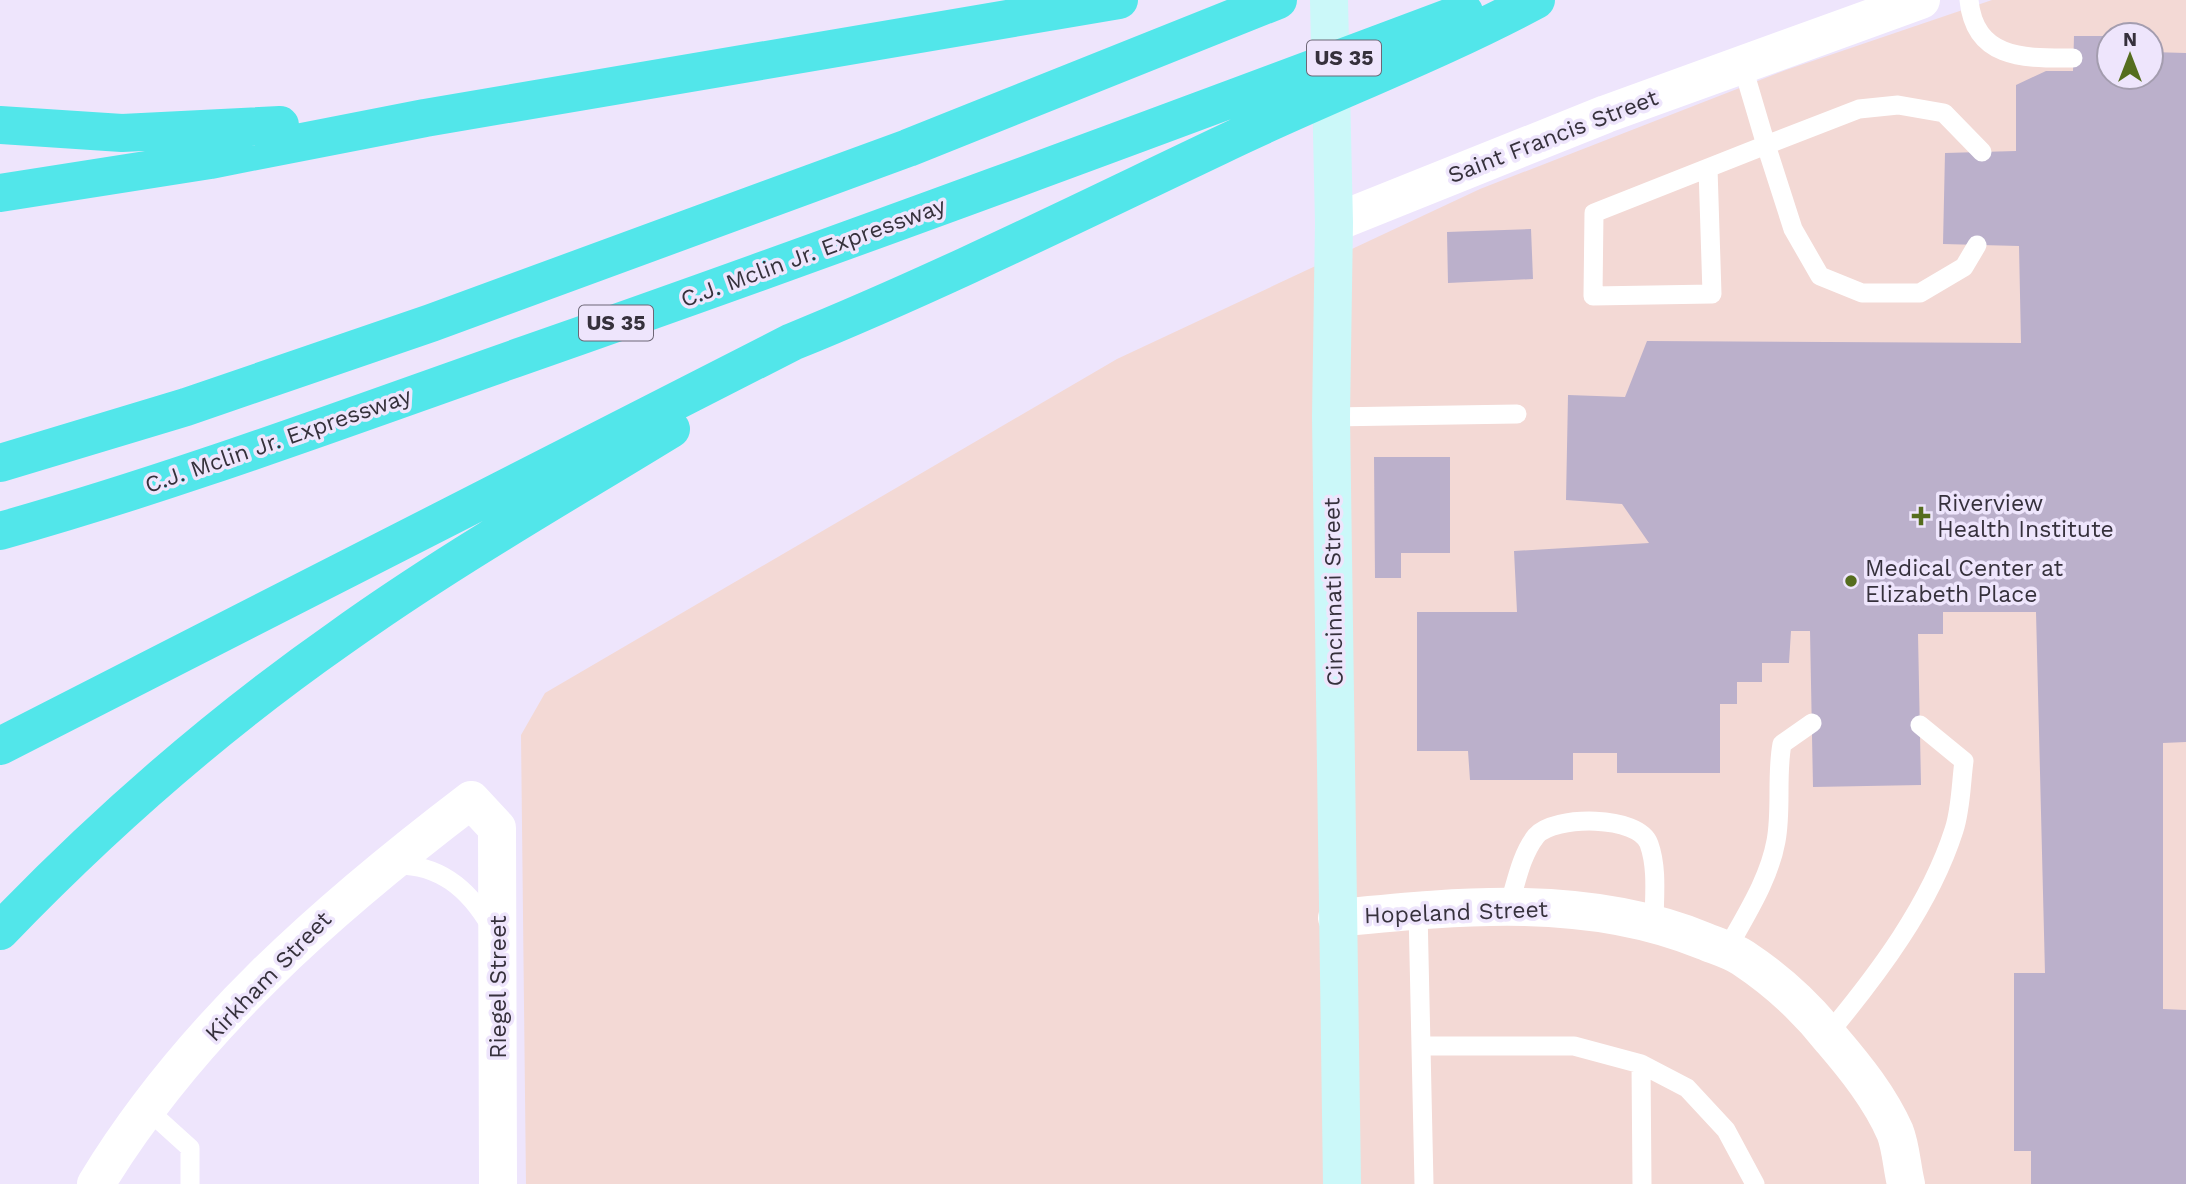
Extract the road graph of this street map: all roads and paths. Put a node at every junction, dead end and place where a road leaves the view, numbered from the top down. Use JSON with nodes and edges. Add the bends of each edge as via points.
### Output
{"nodes":[{"id":1,"x":1119,"y":0,"type":"edge"},
{"id":2,"x":1278,"y":0,"type":"edge"},
{"id":3,"x":1329,"y":0,"type":"edge"},
{"id":4,"x":1536,"y":0,"type":"edge"},
{"id":5,"x":1921,"y":0,"type":"edge"},
{"id":6,"x":1969,"y":0,"type":"edge"},
{"id":7,"x":1474,"y":17,"type":"edge"},
{"id":8,"x":1758,"y":58,"type":"junction"},
{"id":9,"x":2073,"y":58,"type":"dead end"},
{"id":10,"x":425,"y":118,"type":"junction"},
{"id":11,"x":0,"y":125,"type":"edge"},
{"id":12,"x":1766,"y":145,"type":"junction"},
{"id":13,"x":1982,"y":152,"type":"dead end"},
{"id":14,"x":1708,"y":168,"type":"junction"},
{"id":15,"x":0,"y":192,"type":"edge"},
{"id":16,"x":1334,"y":223,"type":"junction"},
{"id":17,"x":1978,"y":245,"type":"dead end"},
{"id":18,"x":891,"y":302,"type":"junction"},
{"id":19,"x":1517,"y":414,"type":"dead end"},
{"id":20,"x":1331,"y":417,"type":"junction"},
{"id":21,"x":0,"y":463,"type":"edge"},
{"id":22,"x":0,"y":531,"type":"edge"},
{"id":23,"x":1812,"y":723,"type":"dead end"},
{"id":24,"x":1920,"y":725,"type":"dead end"},
{"id":25,"x":0,"y":746,"type":"edge"},
{"id":26,"x":471,"y":800,"type":"joint"},
{"id":27,"x":385,"y":866,"type":"junction"},
{"id":28,"x":1509,"y":906,"type":"junction"},
{"id":29,"x":1418,"y":911,"type":"junction"},
{"id":30,"x":1337,"y":918,"type":"junction"},
{"id":31,"x":1654,"y":925,"type":"junction"},
{"id":32,"x":0,"y":931,"type":"edge"},
{"id":33,"x":498,"y":938,"type":"junction"},
{"id":34,"x":1726,"y":951,"type":"junction"},
{"id":35,"x":1828,"y":1034,"type":"junction"},
{"id":36,"x":1421,"y":1046,"type":"junction"},
{"id":37,"x":1641,"y":1064,"type":"junction"},
{"id":38,"x":148,"y":1110,"type":"junction"},
{"id":39,"x":96,"y":1184,"type":"edge"},
{"id":40,"x":190,"y":1184,"type":"edge"},
{"id":41,"x":498,"y":1184,"type":"edge"},
{"id":42,"x":1342,"y":1184,"type":"edge"},
{"id":43,"x":1424,"y":1184,"type":"edge"},
{"id":44,"x":1642,"y":1184,"type":"edge"},
{"id":45,"x":1755,"y":1184,"type":"edge"},
{"id":46,"x":1906,"y":1184,"type":"edge"}],
"edges":[{"from":1,"to":10,"type":"highway"},
{"from":2,"to":21,"type":"highway","via":[[908,148],[431,323],[186,407]]},
{"from":3,"to":16,"type":"street","name":"Cincinnati Street"},
{"from":4,"to":7,"type":"highway"},
{"from":5,"to":8,"type":"street","name":"Saint Francis Street"},
{"from":6,"to":9,"type":"lane","via":[[1982,34],[2004,54]]},
{"from":7,"to":18,"type":"highway","via":[[1221,145]]},
{"from":7,"to":22,"type":"highway","name":"C.J. Mclin Jr. Expressway","number":"US 35","via":[[285,439]]},
{"from":8,"to":12,"type":"lane"},
{"from":8,"to":16,"type":"street","name":"Saint Francis Street"},
{"from":10,"to":11,"type":"highway","via":[[122,133]]},
{"from":10,"to":15,"type":"highway","via":[[210,160]]},
{"from":12,"to":13,"type":"lane","via":[[1859,109],[1898,105],[1944,113]]},
{"from":12,"to":14,"type":"lane"},
{"from":12,"to":17,"type":"lane","via":[[1793,229],[1821,276],[1862,293],[1920,293],[1964,267]]},
{"from":14,"to":14,"type":"lane","via":[[1594,213],[1593,296],[1712,294]]},
{"from":16,"to":20,"type":"street","name":"Cincinnati Street"},
{"from":18,"to":25,"type":"highway","via":[[792,342]]},
{"from":18,"to":32,"type":"highway","via":[[799,360],[688,419],[341,637],[227,721],[146,790]]},
{"from":19,"to":20,"type":"lane"},
{"from":20,"to":30,"type":"street","name":"Cincinnati Street"},
{"from":23,"to":34,"type":"lane","via":[[1782,744],[1776,842],[1762,884]]},
{"from":24,"to":35,"type":"lane","via":[[1964,761],[1955,829],[1921,902],[1877,975]]},
{"from":26,"to":27,"type":"street","name":"Kirkham Street"},
{"from":26,"to":33,"type":"street","name":"Riegel Street","via":[[497,828]]},
{"from":27,"to":33,"type":"lane","via":[[431,869],[458,884],[480,907]]},
{"from":27,"to":38,"type":"street","name":"Kirkham Street","via":[[260,978]]},
{"from":28,"to":29,"type":"street","name":"Hopeland Street"},
{"from":28,"to":31,"type":"street","name":"Hopeland Street","via":[[1611,914]]},
{"from":28,"to":31,"type":"lane","via":[[1527,851],[1538,834],[1563,824],[1604,822],[1634,828],[1648,841],[1654,867]]},
{"from":29,"to":30,"type":"street","name":"Hopeland Street"},
{"from":29,"to":36,"type":"lane"},
{"from":30,"to":42,"type":"street","name":"Cincinnati Street"},
{"from":31,"to":34,"type":"street","name":"Hopeland Street"},
{"from":33,"to":41,"type":"street","name":"Riegel Street"},
{"from":34,"to":35,"type":"street","name":"Hopeland Street","via":[[1781,987]]},
{"from":35,"to":46,"type":"street","name":"Hopeland Street","via":[[1861,1075],[1895,1133]]},
{"from":36,"to":37,"type":"lane","via":[[1574,1046]]},
{"from":36,"to":43,"type":"lane"},
{"from":37,"to":44,"type":"lane"},
{"from":37,"to":45,"type":"lane","via":[[1687,1088],[1726,1130]]},
{"from":38,"to":39,"type":"street","name":"Kirkham Street"},
{"from":38,"to":40,"type":"lane","via":[[190,1148]]}]}
